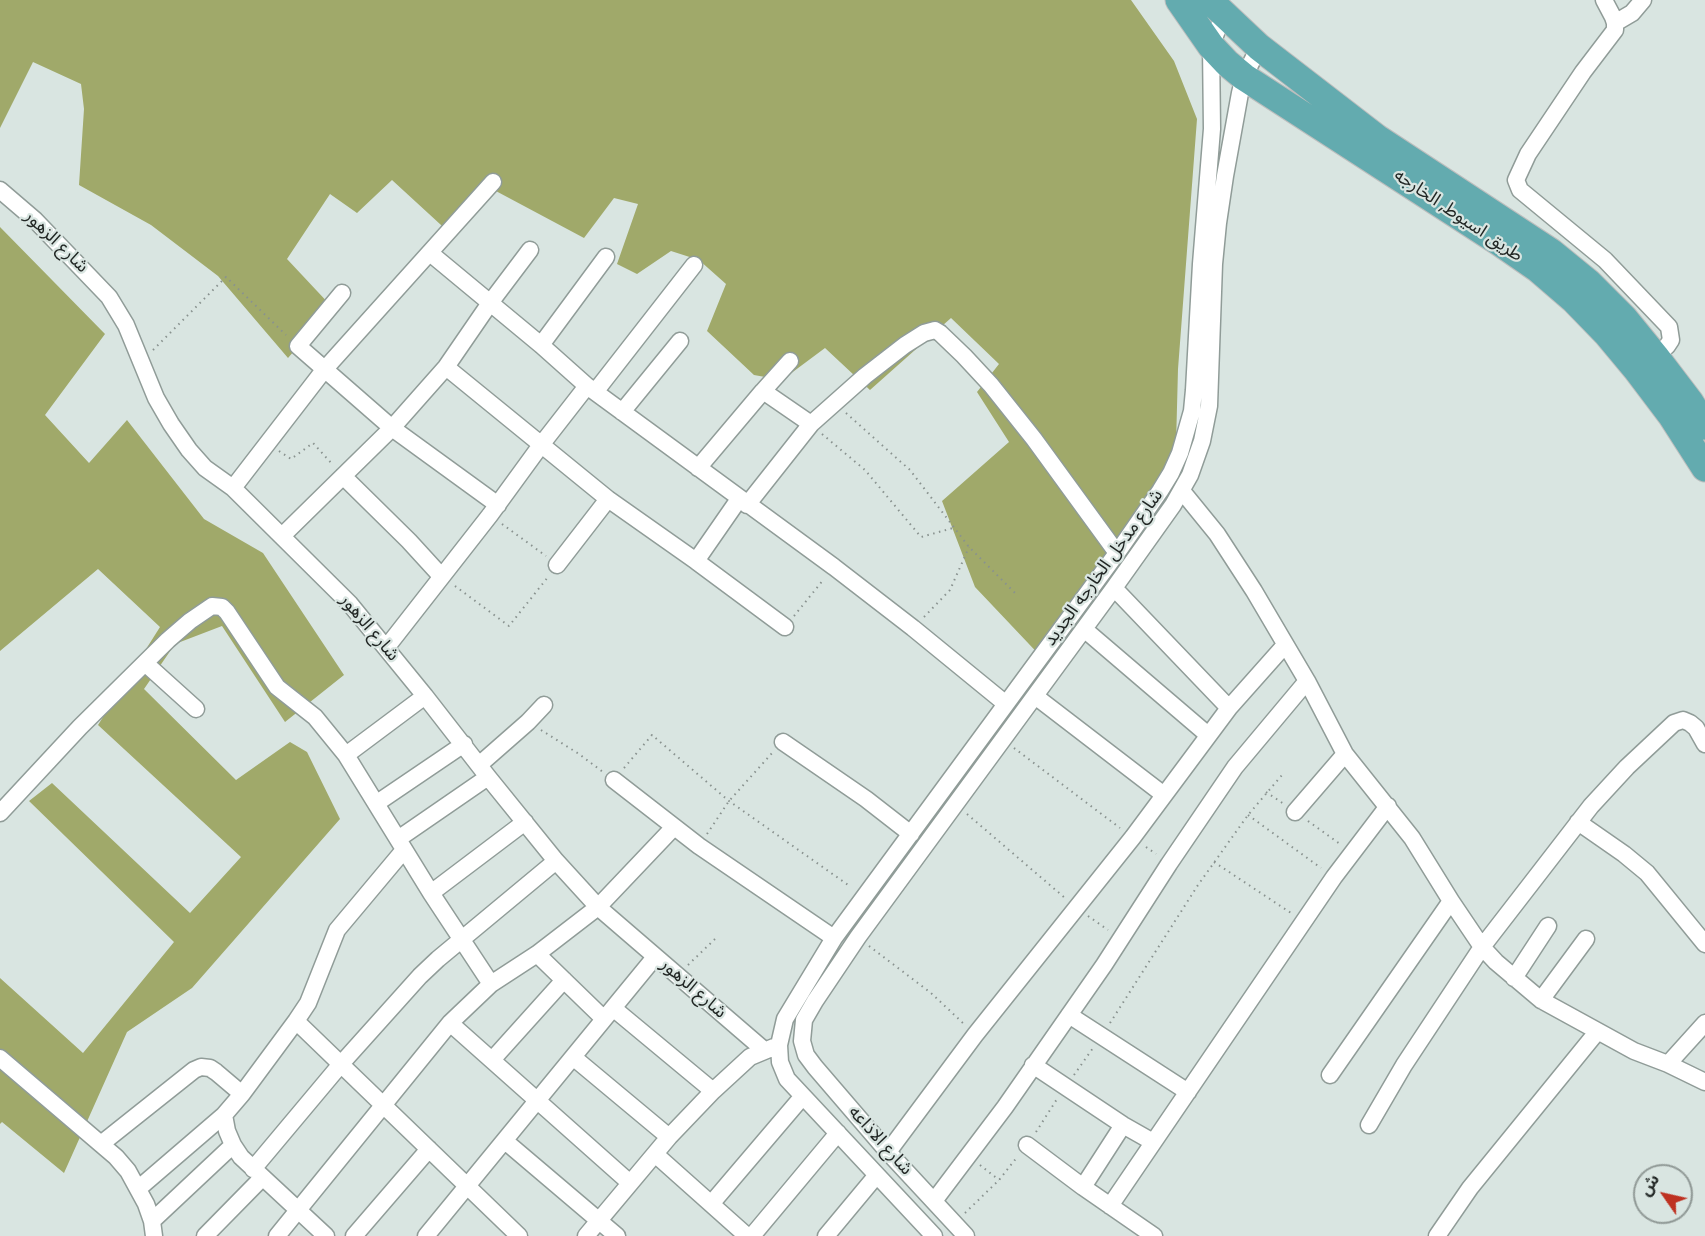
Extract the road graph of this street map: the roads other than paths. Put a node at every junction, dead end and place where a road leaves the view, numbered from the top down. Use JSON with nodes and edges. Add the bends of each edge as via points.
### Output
{"nodes":[{"id":1,"x":1179,"y":0,"type":"edge"},
{"id":2,"x":1604,"y":0,"type":"edge"},
{"id":3,"x":1643,"y":0,"type":"edge"},
{"id":4,"x":1217,"y":9,"type":"edge"},
{"id":5,"x":1615,"y":23,"type":"junction"},
{"id":6,"x":1211,"y":46,"type":"junction"},
{"id":7,"x":1259,"y":47,"type":"junction"},
{"id":8,"x":1244,"y":77,"type":"junction"},
{"id":9,"x":1208,"y":174,"type":"junction"},
{"id":10,"x":1225,"y":176,"type":"junction"},
{"id":11,"x":493,"y":182,"type":"dead end"},
{"id":12,"x":0,"y":190,"type":"edge"},
{"id":13,"x":530,"y":250,"type":"dead end"},
{"id":14,"x":430,"y":253,"type":"junction"},
{"id":15,"x":606,"y":257,"type":"dead end"},
{"id":16,"x":694,"y":266,"type":"dead end"},
{"id":17,"x":342,"y":293,"type":"dead end"},
{"id":18,"x":490,"y":303,"type":"junction"},
{"id":19,"x":680,"y":341,"type":"dead end"},
{"id":20,"x":541,"y":345,"type":"junction"},
{"id":21,"x":790,"y":361,"type":"dead end"},
{"id":22,"x":1646,"y":363,"type":"junction"},
{"id":23,"x":446,"y":367,"type":"junction"},
{"id":24,"x":324,"y":370,"type":"junction"},
{"id":25,"x":591,"y":389,"type":"junction"},
{"id":26,"x":763,"y":391,"type":"junction"},
{"id":27,"x":622,"y":412,"type":"junction"},
{"id":28,"x":811,"y":424,"type":"junction"},
{"id":29,"x":1705,"y":426,"type":"edge"},
{"id":30,"x":392,"y":428,"type":"junction"},
{"id":31,"x":541,"y":445,"type":"junction"},
{"id":32,"x":698,"y":468,"type":"junction"},
{"id":33,"x":1705,"y":468,"type":"edge"},
{"id":34,"x":343,"y":476,"type":"junction"},
{"id":35,"x":232,"y":489,"type":"junction"},
{"id":36,"x":1182,"y":491,"type":"junction"},
{"id":37,"x":608,"y":499,"type":"junction"},
{"id":38,"x":743,"y":502,"type":"junction"},
{"id":39,"x":494,"y":510,"type":"junction"},
{"id":40,"x":282,"y":536,"type":"junction"},
{"id":41,"x":1117,"y":552,"type":"junction"},
{"id":42,"x":696,"y":561,"type":"junction"},
{"id":43,"x":557,"y":565,"type":"road end"},
{"id":44,"x":441,"y":576,"type":"junction"},
{"id":45,"x":1114,"y":588,"type":"junction"},
{"id":46,"x":785,"y":627,"type":"road end"},
{"id":47,"x":1084,"y":629,"type":"junction"},
{"id":48,"x":1285,"y":645,"type":"junction"},
{"id":49,"x":386,"y":648,"type":"junction"},
{"id":50,"x":144,"y":663,"type":"junction"},
{"id":51,"x":1307,"y":681,"type":"junction"},
{"id":52,"x":425,"y":696,"type":"junction"},
{"id":53,"x":1035,"y":696,"type":"junction"},
{"id":54,"x":1006,"y":704,"type":"junction"},
{"id":55,"x":544,"y":705,"type":"dead end"},
{"id":56,"x":1229,"y":708,"type":"junction"},
{"id":57,"x":196,"y":709,"type":"dead end"},
{"id":58,"x":1208,"y":735,"type":"junction"},
{"id":59,"x":783,"y":742,"type":"road end"},
{"id":60,"x":464,"y":744,"type":"junction"},
{"id":61,"x":1705,"y":744,"type":"edge"},
{"id":62,"x":1345,"y":754,"type":"junction"},
{"id":63,"x":346,"y":755,"type":"junction"},
{"id":64,"x":483,"y":771,"type":"junction"},
{"id":65,"x":614,"y":780,"type":"road end"},
{"id":66,"x":1164,"y":795,"type":"junction"},
{"id":67,"x":377,"y":803,"type":"junction"},
{"id":68,"x":1388,"y":806,"type":"junction"},
{"id":69,"x":1295,"y":812,"type":"road end"},
{"id":70,"x":0,"y":813,"type":"edge"},
{"id":71,"x":525,"y":822,"type":"junction"},
{"id":72,"x":1578,"y":822,"type":"junction"},
{"id":73,"x":674,"y":827,"type":"junction"},
{"id":74,"x":910,"y":834,"type":"junction"},
{"id":75,"x":401,"y":845,"type":"junction"},
{"id":76,"x":556,"y":861,"type":"junction"},
{"id":77,"x":431,"y":893,"type":"junction"},
{"id":78,"x":1451,"y":901,"type":"junction"},
{"id":79,"x":598,"y":907,"type":"junction"},
{"id":80,"x":1548,"y":926,"type":"dead end"},
{"id":81,"x":834,"y":938,"type":"junction"},
{"id":82,"x":1586,"y":939,"type":"dead end"},
{"id":83,"x":461,"y":940,"type":"junction"},
{"id":84,"x":1705,"y":944,"type":"edge"},
{"id":85,"x":1482,"y":947,"type":"junction"},
{"id":86,"x":537,"y":954,"type":"junction"},
{"id":87,"x":655,"y":957,"type":"junction"},
{"id":88,"x":1514,"y":978,"type":"junction"},
{"id":89,"x":564,"y":980,"type":"junction"},
{"id":90,"x":491,"y":984,"type":"junction"},
{"id":91,"x":1541,"y":1000,"type":"junction"},
{"id":92,"x":608,"y":1013,"type":"junction"},
{"id":93,"x":1069,"y":1015,"type":"junction"},
{"id":94,"x":296,"y":1022,"type":"junction"},
{"id":95,"x":450,"y":1023,"type":"junction"},
{"id":96,"x":1705,"y":1023,"type":"edge"},
{"id":97,"x":1598,"y":1032,"type":"junction"},
{"id":98,"x":802,"y":1041,"type":"junction"},
{"id":99,"x":771,"y":1047,"type":"junction"},
{"id":100,"x":573,"y":1057,"type":"junction"},
{"id":101,"x":0,"y":1058,"type":"edge"},
{"id":102,"x":492,"y":1060,"type":"junction"},
{"id":103,"x":341,"y":1064,"type":"junction"},
{"id":104,"x":1668,"y":1064,"type":"junction"},
{"id":105,"x":1033,"y":1065,"type":"junction"},
{"id":106,"x":1330,"y":1075,"type":"dead end"},
{"id":107,"x":1705,"y":1082,"type":"edge"},
{"id":108,"x":712,"y":1091,"type":"junction"},
{"id":109,"x":1188,"y":1092,"type":"junction"},
{"id":110,"x":242,"y":1094,"type":"junction"},
{"id":111,"x":802,"y":1095,"type":"junction"},
{"id":112,"x":537,"y":1100,"type":"junction"},
{"id":113,"x":383,"y":1105,"type":"junction"},
{"id":114,"x":224,"y":1115,"type":"junction"},
{"id":115,"x":1123,"y":1125,"type":"junction"},
{"id":116,"x":1370,"y":1125,"type":"dead end"},
{"id":117,"x":838,"y":1133,"type":"junction"},
{"id":118,"x":669,"y":1137,"type":"junction"},
{"id":119,"x":505,"y":1141,"type":"junction"},
{"id":120,"x":1153,"y":1142,"type":"junction"},
{"id":121,"x":101,"y":1144,"type":"junction"},
{"id":122,"x":1027,"y":1145,"type":"road end"},
{"id":123,"x":233,"y":1146,"type":"junction"},
{"id":124,"x":429,"y":1149,"type":"junction"},
{"id":125,"x":888,"y":1152,"type":"junction"},
{"id":126,"x":655,"y":1154,"type":"junction"},
{"id":127,"x":258,"y":1173,"type":"junction"},
{"id":128,"x":876,"y":1176,"type":"junction"},
{"id":129,"x":630,"y":1183,"type":"junction"},
{"id":130,"x":467,"y":1186,"type":"junction"},
{"id":131,"x":1083,"y":1187,"type":"junction"},
{"id":132,"x":139,"y":1188,"type":"junction"},
{"id":133,"x":934,"y":1201,"type":"junction"},
{"id":134,"x":711,"y":1204,"type":"junction"},
{"id":135,"x":1110,"y":1206,"type":"junction"},
{"id":136,"x":298,"y":1210,"type":"junction"},
{"id":137,"x":599,"y":1221,"type":"junction"},
{"id":138,"x":153,"y":1228,"type":"edge"},
{"id":139,"x":960,"y":1230,"type":"edge"},
{"id":140,"x":512,"y":1234,"type":"edge"},
{"id":141,"x":1441,"y":1234,"type":"edge"},
{"id":142,"x":205,"y":1236,"type":"edge"},
{"id":143,"x":277,"y":1236,"type":"edge"},
{"id":144,"x":326,"y":1236,"type":"edge"},
{"id":145,"x":354,"y":1236,"type":"edge"},
{"id":146,"x":426,"y":1236,"type":"edge"},
{"id":147,"x":586,"y":1236,"type":"edge"},
{"id":148,"x":617,"y":1236,"type":"edge"},
{"id":149,"x":747,"y":1236,"type":"edge"},
{"id":150,"x":752,"y":1236,"type":"edge"},
{"id":151,"x":826,"y":1236,"type":"edge"},
{"id":152,"x":934,"y":1236,"type":"edge"},
{"id":153,"x":1154,"y":1236,"type":"edge"}],
"edges":[{"from":1,"to":6,"type":"highway","name":"طريق اسيوط, الخارجه"},
{"from":2,"to":5,"type":"street"},
{"from":3,"to":5,"type":"street","via":[[1632,13]]},
{"from":4,"to":6,"type":"street","name":"شارع مدخل الخارجه الجديد","via":[[1218,28]]},
{"from":4,"to":7,"type":"highway","name":"طريق اسيوط, الخارجه"},
{"from":5,"to":22,"type":"street","via":[[1615,30],[1528,154],[1516,180],[1520,190],[1605,260],[1669,327],[1671,340]]},
{"from":6,"to":8,"type":"highway","name":"طريق اسيوط, الخارجه"},
{"from":6,"to":9,"type":"street","name":"شارع مدخل الخارجه الجديد","via":[[1213,112]]},
{"from":7,"to":8,"type":"street","name":"شارع مدخل الخارجه الجديد"},
{"from":7,"to":22,"type":"highway","name":"طريق اسيوط, الخارجه","via":[[1377,138],[1551,252],[1589,283],[1624,318]]},
{"from":8,"to":10,"type":"street","name":"شارع مدخل الخارجه الجديد"},
{"from":8,"to":22,"type":"highway","name":"طريق اسيوط, الخارجه","via":[[1538,269]]},
{"from":9,"to":10,"type":"street"},
{"from":9,"to":41,"type":"street","name":"شارع مدخل الخارجه الجديد","via":[[1194,390],[1187,433],[1171,473]]},
{"from":10,"to":36,"type":"street","name":"شارع مدخل الخارجه الجديد","via":[[1214,264],[1209,406],[1197,459]]},
{"from":11,"to":14,"type":"street"},
{"from":12,"to":35,"type":"street","name":"شارع الزهور","via":[[35,220],[109,297],[171,424],[205,468]]},
{"from":13,"to":18,"type":"street"},
{"from":14,"to":18,"type":"street"},
{"from":14,"to":24,"type":"street"},
{"from":15,"to":20,"type":"street"},
{"from":16,"to":25,"type":"street"},
{"from":17,"to":24,"type":"street","via":[[298,346]]},
{"from":18,"to":20,"type":"street"},
{"from":18,"to":23,"type":"street"},
{"from":19,"to":27,"type":"street"},
{"from":20,"to":25,"type":"street"},
{"from":21,"to":26,"type":"street"},
{"from":22,"to":29,"type":"highway","name":"طريق اسيوط, الخارجه","via":[[1690,402]]},
{"from":22,"to":33,"type":"highway","name":"طريق اسيوط, الخارجه","via":[[1671,415]]},
{"from":23,"to":30,"type":"street"},
{"from":23,"to":31,"type":"street"},
{"from":24,"to":30,"type":"street"},
{"from":24,"to":35,"type":"street"},
{"from":25,"to":27,"type":"street"},
{"from":25,"to":31,"type":"street"},
{"from":26,"to":28,"type":"street"},
{"from":26,"to":32,"type":"street"},
{"from":27,"to":32,"type":"street"},
{"from":28,"to":38,"type":"street"},
{"from":28,"to":41,"type":"street","via":[[905,345],[931,330],[940,333],[991,385]]},
{"from":30,"to":34,"type":"street"},
{"from":30,"to":39,"type":"street"},
{"from":31,"to":37,"type":"street"},
{"from":31,"to":39,"type":"street"},
{"from":32,"to":38,"type":"street"},
{"from":34,"to":40,"type":"street"},
{"from":34,"to":44,"type":"street"},
{"from":35,"to":40,"type":"street","name":"شارع الزهور"},
{"from":36,"to":45,"type":"street","name":"شارع مدخل الخارجه الجديد"},
{"from":36,"to":48,"type":"street","via":[[1217,534]]},
{"from":37,"to":42,"type":"street"},
{"from":37,"to":43,"type":"street"},
{"from":38,"to":42,"type":"street"},
{"from":38,"to":54,"type":"street","via":[[834,567]]},
{"from":39,"to":44,"type":"street"},
{"from":40,"to":49,"type":"street","name":"شارع الزهور","via":[[350,604]]},
{"from":41,"to":54,"type":"street","name":"شارع مدخل الخارجه الجديد"},
{"from":42,"to":46,"type":"street"},
{"from":44,"to":49,"type":"street"},
{"from":45,"to":47,"type":"street","name":"شارع مدخل الخارجه الجديد"},
{"from":45,"to":56,"type":"street"},
{"from":47,"to":53,"type":"street","name":"شارع مدخل الخارجه الجديد"},
{"from":47,"to":58,"type":"street"},
{"from":48,"to":51,"type":"street"},
{"from":48,"to":56,"type":"street"},
{"from":49,"to":52,"type":"street","name":"شارع الزهور"},
{"from":50,"to":57,"type":"street"},
{"from":50,"to":63,"type":"street","via":[[190,621],[212,606],[222,607],[277,687],[315,717]]},
{"from":50,"to":70,"type":"street"},
{"from":51,"to":62,"type":"street"},
{"from":51,"to":93,"type":"street","via":[[1235,767]]},
{"from":52,"to":60,"type":"street","name":"شارع الزهور"},
{"from":52,"to":63,"type":"street"},
{"from":53,"to":66,"type":"street"},
{"from":53,"to":98,"type":"street","name":"شارع مدخل الخارجه الجديد","via":[[858,937],[804,1020]]},
{"from":54,"to":74,"type":"street","name":"شارع مدخل الخارجه الجديد"},
{"from":55,"to":64,"type":"street"},
{"from":56,"to":58,"type":"street"},
{"from":58,"to":66,"type":"street"},
{"from":59,"to":74,"type":"street"},
{"from":60,"to":64,"type":"street","name":"شارع الزهور"},
{"from":60,"to":67,"type":"street"},
{"from":61,"to":72,"type":"street","via":[[1690,723],[1674,723],[1627,767]]},
{"from":62,"to":68,"type":"street"},
{"from":62,"to":69,"type":"street"},
{"from":63,"to":67,"type":"street"},
{"from":64,"to":71,"type":"street","name":"شارع الزهور"},
{"from":64,"to":75,"type":"street"},
{"from":65,"to":73,"type":"street"},
{"from":66,"to":125,"type":"street"},
{"from":67,"to":75,"type":"street"},
{"from":68,"to":78,"type":"street"},
{"from":68,"to":109,"type":"street","via":[[1303,921]]},
{"from":71,"to":76,"type":"street","name":"شارع الزهور"},
{"from":71,"to":77,"type":"street"},
{"from":72,"to":84,"type":"street","via":[[1647,873]]},
{"from":72,"to":85,"type":"street"},
{"from":73,"to":79,"type":"street"},
{"from":73,"to":81,"type":"street"},
{"from":74,"to":81,"type":"street","name":"شارع مدخل الخارجه الجديد"},
{"from":75,"to":77,"type":"street"},
{"from":75,"to":94,"type":"street","via":[[338,930],[308,1003]]},
{"from":76,"to":79,"type":"street","name":"شارع الزهور"},
{"from":76,"to":83,"type":"street"},
{"from":77,"to":83,"type":"street"},
{"from":78,"to":85,"type":"street"},
{"from":78,"to":106,"type":"street"},
{"from":79,"to":86,"type":"street"},
{"from":79,"to":87,"type":"street","name":"شارع الزهور"},
{"from":80,"to":88,"type":"street"},
{"from":81,"to":99,"type":"street","name":"شارع مدخل الخارجه الجديد"},
{"from":82,"to":91,"type":"street"},
{"from":83,"to":90,"type":"street"},
{"from":83,"to":103,"type":"street","via":[[420,976]]},
{"from":85,"to":88,"type":"street"},
{"from":85,"to":116,"type":"street","via":[[1404,1065]]},
{"from":86,"to":89,"type":"street"},
{"from":86,"to":90,"type":"street"},
{"from":87,"to":92,"type":"street"},
{"from":87,"to":99,"type":"street","name":"شارع الزهور"},
{"from":88,"to":91,"type":"street"},
{"from":89,"to":92,"type":"street"},
{"from":89,"to":102,"type":"street"},
{"from":90,"to":95,"type":"street"},
{"from":91,"to":97,"type":"street"},
{"from":92,"to":100,"type":"street"},
{"from":92,"to":108,"type":"street"},
{"from":93,"to":105,"type":"street"},
{"from":93,"to":109,"type":"street"},
{"from":94,"to":103,"type":"street"},
{"from":94,"to":110,"type":"street"},
{"from":95,"to":102,"type":"street"},
{"from":95,"to":113,"type":"street"},
{"from":96,"to":104,"type":"street"},
{"from":97,"to":104,"type":"street"},
{"from":97,"to":141,"type":"street","via":[[1470,1188]]},
{"from":98,"to":99,"type":"street"},
{"from":98,"to":125,"type":"street","name":"شارع الاذاعه","via":[[815,1067]]},
{"from":99,"to":108,"type":"street","via":[[750,1057]]},
{"from":99,"to":111,"type":"street","name":"شارع الاذاعه","via":[[787,1079]]},
{"from":100,"to":112,"type":"street"},
{"from":100,"to":118,"type":"street"},
{"from":101,"to":121,"type":"street"},
{"from":102,"to":112,"type":"street"},
{"from":103,"to":113,"type":"street"},
{"from":103,"to":127,"type":"street"},
{"from":104,"to":107,"type":"street"},
{"from":105,"to":115,"type":"street"},
{"from":105,"to":133,"type":"street"},
{"from":108,"to":118,"type":"street"},
{"from":109,"to":120,"type":"street"},
{"from":110,"to":114,"type":"street"},
{"from":110,"to":121,"type":"street","via":[[210,1068],[201,1067]]},
{"from":111,"to":117,"type":"street","name":"شارع الاذاعه"},
{"from":111,"to":134,"type":"street"},
{"from":112,"to":119,"type":"street"},
{"from":112,"to":129,"type":"street"},
{"from":113,"to":124,"type":"street"},
{"from":113,"to":136,"type":"street"},
{"from":114,"to":123,"type":"street"},
{"from":114,"to":132,"type":"street"},
{"from":115,"to":120,"type":"street"},
{"from":115,"to":131,"type":"street"},
{"from":117,"to":128,"type":"street","name":"شارع الاذاعه"},
{"from":117,"to":150,"type":"street"},
{"from":118,"to":126,"type":"street"},
{"from":119,"to":130,"type":"street"},
{"from":119,"to":137,"type":"street"},
{"from":120,"to":135,"type":"street"},
{"from":121,"to":132,"type":"street","via":[[129,1171]]},
{"from":122,"to":131,"type":"street"},
{"from":123,"to":127,"type":"street"},
{"from":123,"to":138,"type":"street"},
{"from":124,"to":130,"type":"street"},
{"from":124,"to":145,"type":"street"},
{"from":125,"to":133,"type":"street","name":"شارع الاذاعه"},
{"from":126,"to":129,"type":"street"},
{"from":126,"to":134,"type":"street"},
{"from":127,"to":136,"type":"street"},
{"from":127,"to":142,"type":"street"},
{"from":128,"to":151,"type":"street"},
{"from":128,"to":152,"type":"street","name":"شارع الاذاعه"},
{"from":129,"to":137,"type":"street"},
{"from":130,"to":140,"type":"street"},
{"from":130,"to":146,"type":"street"},
{"from":131,"to":135,"type":"street"},
{"from":132,"to":138,"type":"street"},
{"from":133,"to":139,"type":"street","name":"شارع الاذاعه"},
{"from":134,"to":149,"type":"street"},
{"from":135,"to":153,"type":"street"},
{"from":136,"to":143,"type":"street"},
{"from":136,"to":144,"type":"street"},
{"from":137,"to":147,"type":"street"},
{"from":137,"to":148,"type":"street"}]}
